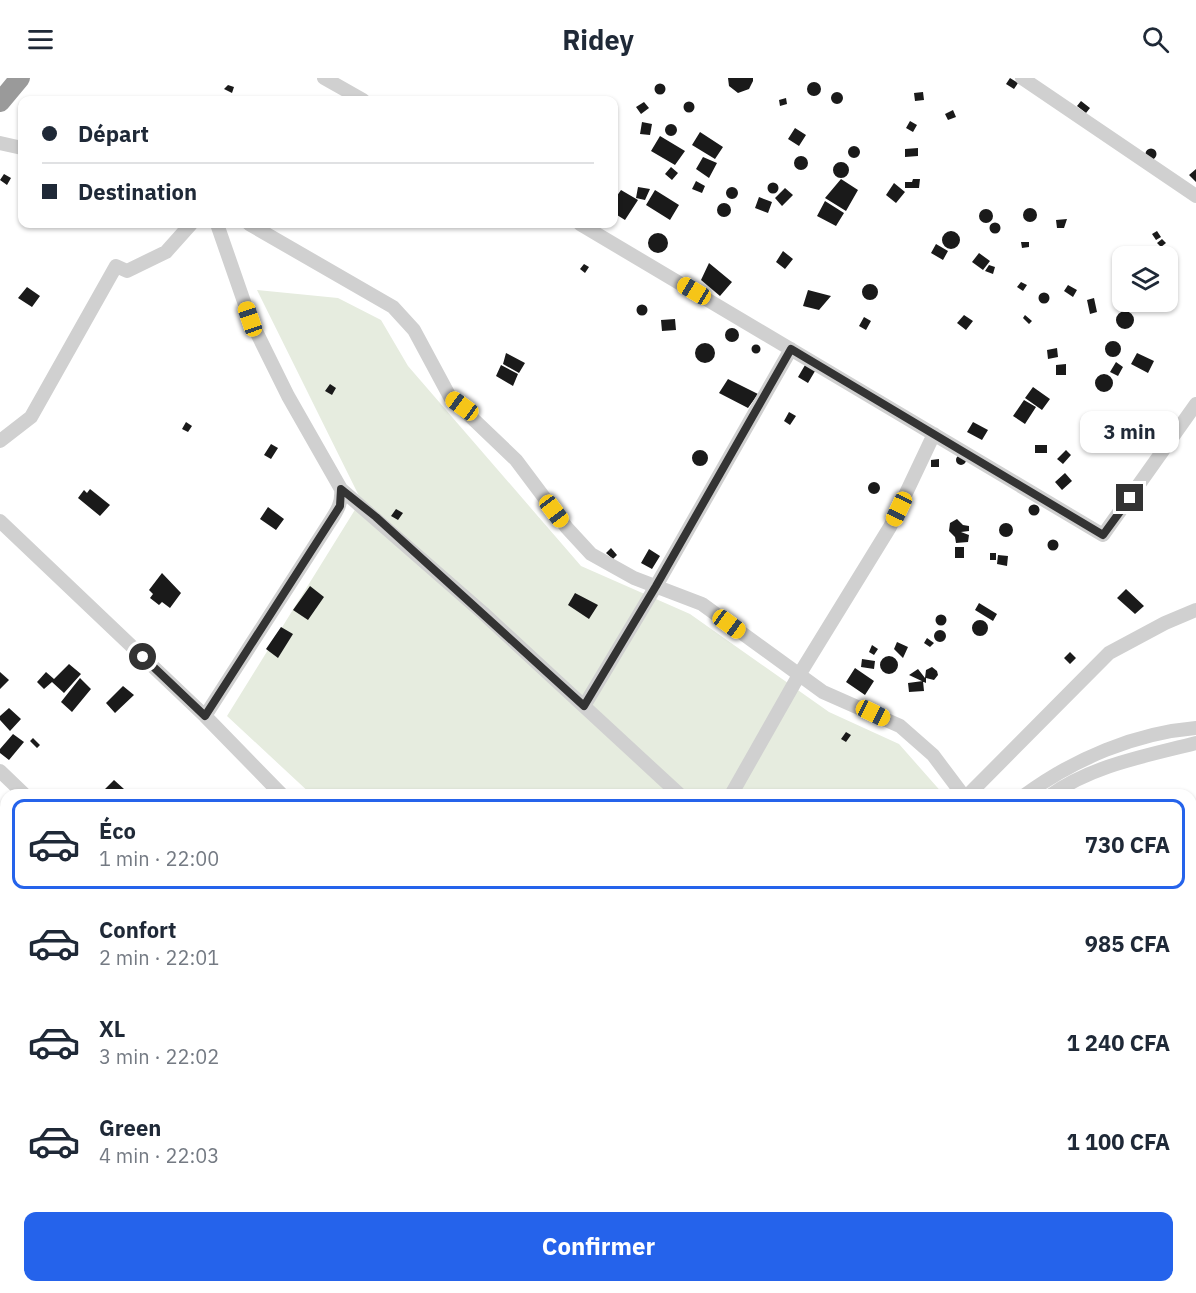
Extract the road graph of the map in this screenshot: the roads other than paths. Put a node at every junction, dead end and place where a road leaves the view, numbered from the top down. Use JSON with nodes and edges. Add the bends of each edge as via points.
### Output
{"nodes":[{"id":1,"x":20,"y":78,"type":"edge"},
{"id":2,"x":324,"y":78,"type":"edge"},
{"id":3,"x":1022,"y":78,"type":"edge"},
{"id":4,"x":356,"y":96,"type":"edge"},
{"id":5,"x":0,"y":102,"type":"edge"},
{"id":6,"x":0,"y":143,"type":"edge"},
{"id":7,"x":18,"y":147,"type":"edge"},
{"id":8,"x":1196,"y":196,"type":"edge"},
{"id":9,"x":187,"y":228,"type":"edge"},
{"id":10,"x":218,"y":228,"type":"edge"},
{"id":11,"x":256,"y":228,"type":"edge"},
{"id":12,"x":587,"y":228,"type":"edge"},
{"id":13,"x":791,"y":349,"type":"junction"},
{"id":14,"x":1196,"y":404,"type":"edge"},
{"id":15,"x":934,"y":434,"type":"junction"},
{"id":16,"x":0,"y":441,"type":"edge"},
{"id":17,"x":341,"y":489,"type":"junction"},
{"id":18,"x":0,"y":521,"type":"edge"},
{"id":19,"x":656,"y":586,"type":"junction"},
{"id":20,"x":1196,"y":610,"type":"edge"},
{"id":21,"x":799,"y":675,"type":"junction"},
{"id":22,"x":584,"y":706,"type":"junction"},
{"id":23,"x":205,"y":716,"type":"junction"},
{"id":24,"x":1196,"y":728,"type":"edge"},
{"id":25,"x":1196,"y":743,"type":"edge"},
{"id":26,"x":0,"y":771,"type":"edge"},
{"id":27,"x":19,"y":789,"type":"edge"},
{"id":28,"x":276,"y":789,"type":"edge"},
{"id":29,"x":674,"y":789,"type":"edge"},
{"id":30,"x":733,"y":789,"type":"edge"},
{"id":31,"x":958,"y":789,"type":"edge"},
{"id":32,"x":974,"y":789,"type":"edge"},
{"id":33,"x":1033,"y":789,"type":"edge"},
{"id":34,"x":1059,"y":789,"type":"edge"}],
"edges":[{"from":1,"to":5,"type":"highway"},
{"from":2,"to":4,"type":"street"},
{"from":3,"to":8,"type":"street"},
{"from":6,"to":7,"type":"street"},
{"from":9,"to":16,"type":"street","via":[[166,252],[128,271],[116,266],[31,417]]},
{"from":10,"to":17,"type":"street","via":[[250,319]]},
{"from":11,"to":19,"type":"street","via":[[393,307],[414,330],[450,398],[516,460],[591,554]]},
{"from":12,"to":13,"type":"street"},
{"from":13,"to":15,"type":"street"},
{"from":13,"to":19,"type":"street"},
{"from":14,"to":15,"type":"street","via":[[1103,535]]},
{"from":15,"to":21,"type":"street","via":[[890,527]]},
{"from":17,"to":22,"type":"street"},
{"from":17,"to":23,"type":"street","via":[[340,506]]},
{"from":18,"to":23,"type":"street"},
{"from":19,"to":21,"type":"street","via":[[702,604]]},
{"from":19,"to":22,"type":"street"},
{"from":20,"to":32,"type":"street","via":[[1109,653]]},
{"from":21,"to":30,"type":"street"},
{"from":21,"to":31,"type":"street","via":[[823,692],[900,726],[933,755]]},
{"from":22,"to":29,"type":"street"},
{"from":23,"to":28,"type":"street"},
{"from":24,"to":33,"type":"street","via":[[1108,748]]},
{"from":25,"to":34,"type":"street","via":[[1074,778]]},
{"from":26,"to":27,"type":"street"}]}
